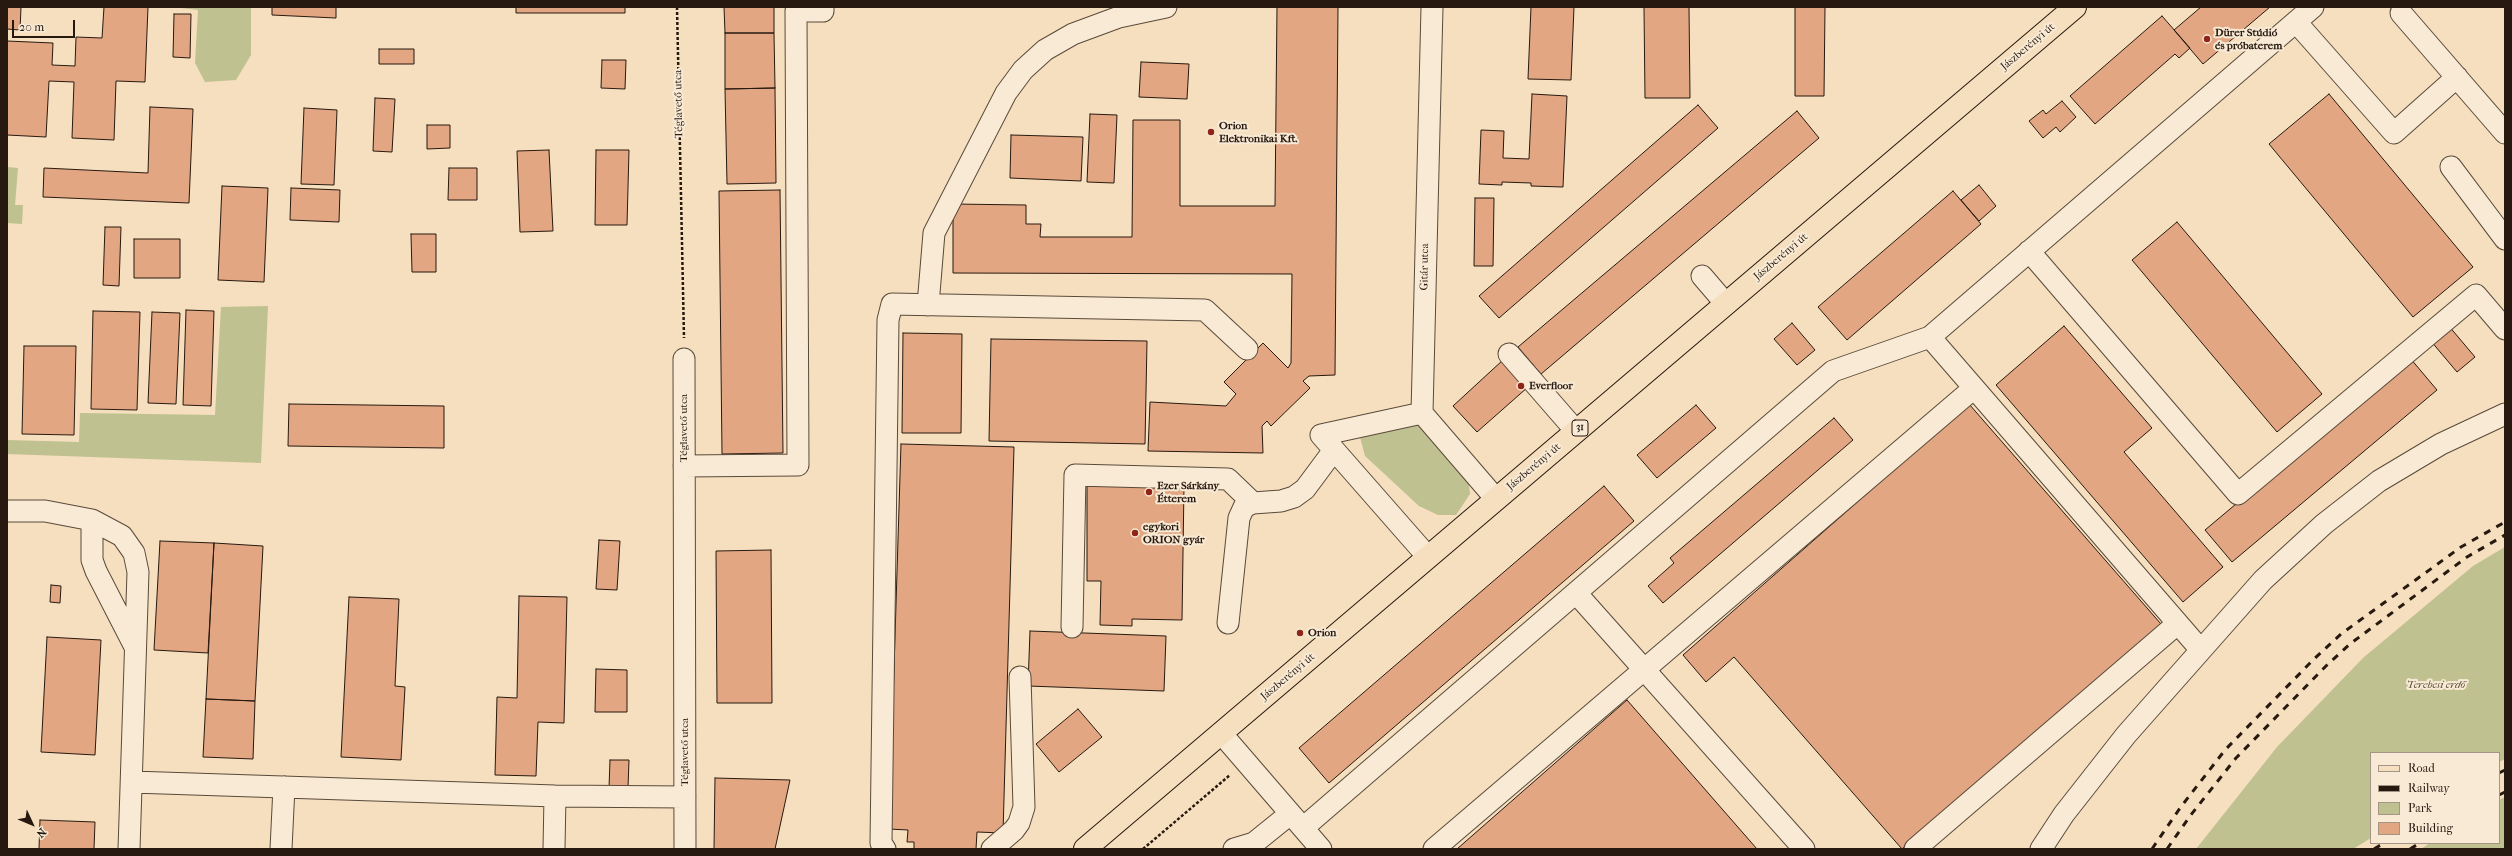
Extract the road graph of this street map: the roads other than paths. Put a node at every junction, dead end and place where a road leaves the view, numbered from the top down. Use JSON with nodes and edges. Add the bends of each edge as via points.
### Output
{"nodes":[{"id":1,"x":822,"y":7,"type":"edge"},
{"id":2,"x":1166,"y":7,"type":"edge"},
{"id":3,"x":1432,"y":7,"type":"edge"},
{"id":4,"x":2075,"y":7,"type":"edge"},
{"id":5,"x":2313,"y":7,"type":"edge"},
{"id":6,"x":2401,"y":9,"type":"edge"},
{"id":7,"x":2296,"y":22,"type":"junction"},
{"id":8,"x":2457,"y":77,"type":"junction"},
{"id":9,"x":2505,"y":133,"type":"edge"},
{"id":10,"x":2451,"y":167,"type":"dead end"},
{"id":11,"x":2505,"y":239,"type":"edge"},
{"id":12,"x":2029,"y":251,"type":"junction"},
{"id":13,"x":1702,"y":276,"type":"dead end"},
{"id":14,"x":1726,"y":304,"type":"junction"},
{"id":15,"x":928,"y":305,"type":"junction"},
{"id":16,"x":2503,"y":319,"type":"edge"},
{"id":17,"x":1930,"y":337,"type":"junction"},
{"id":18,"x":1248,"y":349,"type":"dead end"},
{"id":19,"x":1509,"y":354,"type":"dead end"},
{"id":20,"x":684,"y":359,"type":"road end"},
{"id":21,"x":1974,"y":388,"type":"junction"},
{"id":22,"x":1422,"y":413,"type":"junction"},
{"id":23,"x":2500,"y":413,"type":"edge"},
{"id":24,"x":1576,"y":431,"type":"junction"},
{"id":25,"x":1334,"y":450,"type":"junction"},
{"id":26,"x":684,"y":466,"type":"junction"},
{"id":27,"x":1496,"y":499,"type":"junction"},
{"id":28,"x":1253,"y":503,"type":"junction"},
{"id":29,"x":7,"y":512,"type":"edge"},
{"id":30,"x":92,"y":520,"type":"junction"},
{"id":31,"x":1428,"y":557,"type":"junction"},
{"id":32,"x":1576,"y":593,"type":"junction"},
{"id":33,"x":1228,"y":623,"type":"dead end"},
{"id":34,"x":2177,"y":624,"type":"junction"},
{"id":35,"x":1072,"y":627,"type":"dead end"},
{"id":36,"x":134,"y":646,"type":"junction"},
{"id":37,"x":2200,"y":650,"type":"junction"},
{"id":38,"x":1644,"y":670,"type":"junction"},
{"id":39,"x":1020,"y":677,"type":"dead end"},
{"id":40,"x":1221,"y":733,"type":"junction"},
{"id":41,"x":132,"y":782,"type":"junction"},
{"id":42,"x":284,"y":787,"type":"junction"},
{"id":43,"x":555,"y":796,"type":"junction"},
{"id":44,"x":685,"y":797,"type":"junction"},
{"id":45,"x":1296,"y":821,"type":"junction"},
{"id":46,"x":129,"y":849,"type":"edge"},
{"id":47,"x":281,"y":849,"type":"edge"},
{"id":48,"x":554,"y":849,"type":"edge"},
{"id":49,"x":685,"y":849,"type":"edge"},
{"id":50,"x":885,"y":849,"type":"edge"},
{"id":51,"x":992,"y":849,"type":"edge"},
{"id":52,"x":1085,"y":849,"type":"edge"},
{"id":53,"x":1234,"y":849,"type":"edge"},
{"id":54,"x":1320,"y":849,"type":"edge"},
{"id":55,"x":1434,"y":849,"type":"edge"},
{"id":56,"x":1804,"y":849,"type":"edge"},
{"id":57,"x":1915,"y":849,"type":"edge"},
{"id":58,"x":2041,"y":849,"type":"edge"}],
"edges":[{"from":1,"to":26,"type":"street","via":[[823,11],[796,11],[798,464]]},
{"from":2,"to":15,"type":"street","via":[[1119,17],[1074,34],[1045,50],[1023,70],[1006,93],[934,233]]},
{"from":3,"to":22,"type":"street","name":"Gitár utca"},
{"from":4,"to":14,"type":"main road","name":"Jászberényi út","number":"31"},
{"from":5,"to":7,"type":"street"},
{"from":6,"to":8,"type":"street"},
{"from":7,"to":8,"type":"street","via":[[2394,132]]},
{"from":7,"to":12,"type":"street"},
{"from":8,"to":9,"type":"street"},
{"from":10,"to":11,"type":"street"},
{"from":12,"to":16,"type":"street","via":[[2238,494],[2476,295]]},
{"from":12,"to":17,"type":"street"},
{"from":13,"to":14,"type":"street"},
{"from":14,"to":24,"type":"main road","name":"Jászberényi út","number":"31"},
{"from":15,"to":18,"type":"street","via":[[1204,310]]},
{"from":15,"to":50,"type":"street","via":[[892,304],[888,320],[881,843]]},
{"from":17,"to":21,"type":"street"},
{"from":17,"to":32,"type":"street","via":[[1833,371]]},
{"from":19,"to":24,"type":"street"},
{"from":20,"to":26,"type":"street","name":"Téglavető utca"},
{"from":21,"to":34,"type":"street"},
{"from":21,"to":38,"type":"street"},
{"from":22,"to":25,"type":"street","via":[[1321,435]]},
{"from":22,"to":27,"type":"street"},
{"from":23,"to":37,"type":"street","via":[[2379,481],[2324,524],[2264,580]]},
{"from":24,"to":27,"type":"main road","name":"Jászberényi út","number":"31"},
{"from":25,"to":28,"type":"street","via":[[1305,488],[1294,497],[1281,501]]},
{"from":25,"to":31,"type":"street"},
{"from":26,"to":44,"type":"street","name":"Téglavető utca"},
{"from":27,"to":31,"type":"main road","name":"Jászberényi út","number":"31"},
{"from":28,"to":33,"type":"street","via":[[1244,507],[1239,518]]},
{"from":28,"to":35,"type":"street","via":[[1228,479],[1075,475]]},
{"from":29,"to":30,"type":"street","via":[[45,511]]},
{"from":30,"to":36,"type":"street","via":[[92,560]]},
{"from":30,"to":36,"type":"street","via":[[112,528],[122,536],[134,553],[138,572]]},
{"from":31,"to":40,"type":"main road","name":"Jászberényi út","number":"31"},
{"from":32,"to":38,"type":"street"},
{"from":32,"to":45,"type":"street"},
{"from":34,"to":37,"type":"street"},
{"from":34,"to":57,"type":"street"},
{"from":36,"to":41,"type":"street"},
{"from":37,"to":58,"type":"street","via":[[2126,735],[2064,814]]},
{"from":38,"to":55,"type":"street"},
{"from":38,"to":56,"type":"street"},
{"from":39,"to":51,"type":"street","via":[[1024,807],[1014,830]]},
{"from":40,"to":45,"type":"street"},
{"from":40,"to":52,"type":"main road","name":"Jászberényi út","number":"31"},
{"from":41,"to":42,"type":"street"},
{"from":41,"to":46,"type":"street"},
{"from":42,"to":43,"type":"street"},
{"from":42,"to":47,"type":"street"},
{"from":43,"to":44,"type":"street"},
{"from":43,"to":48,"type":"street"},
{"from":44,"to":49,"type":"street","name":"Téglavető utca"},
{"from":45,"to":53,"type":"street","via":[[1254,843]]},
{"from":45,"to":54,"type":"street"}]}
